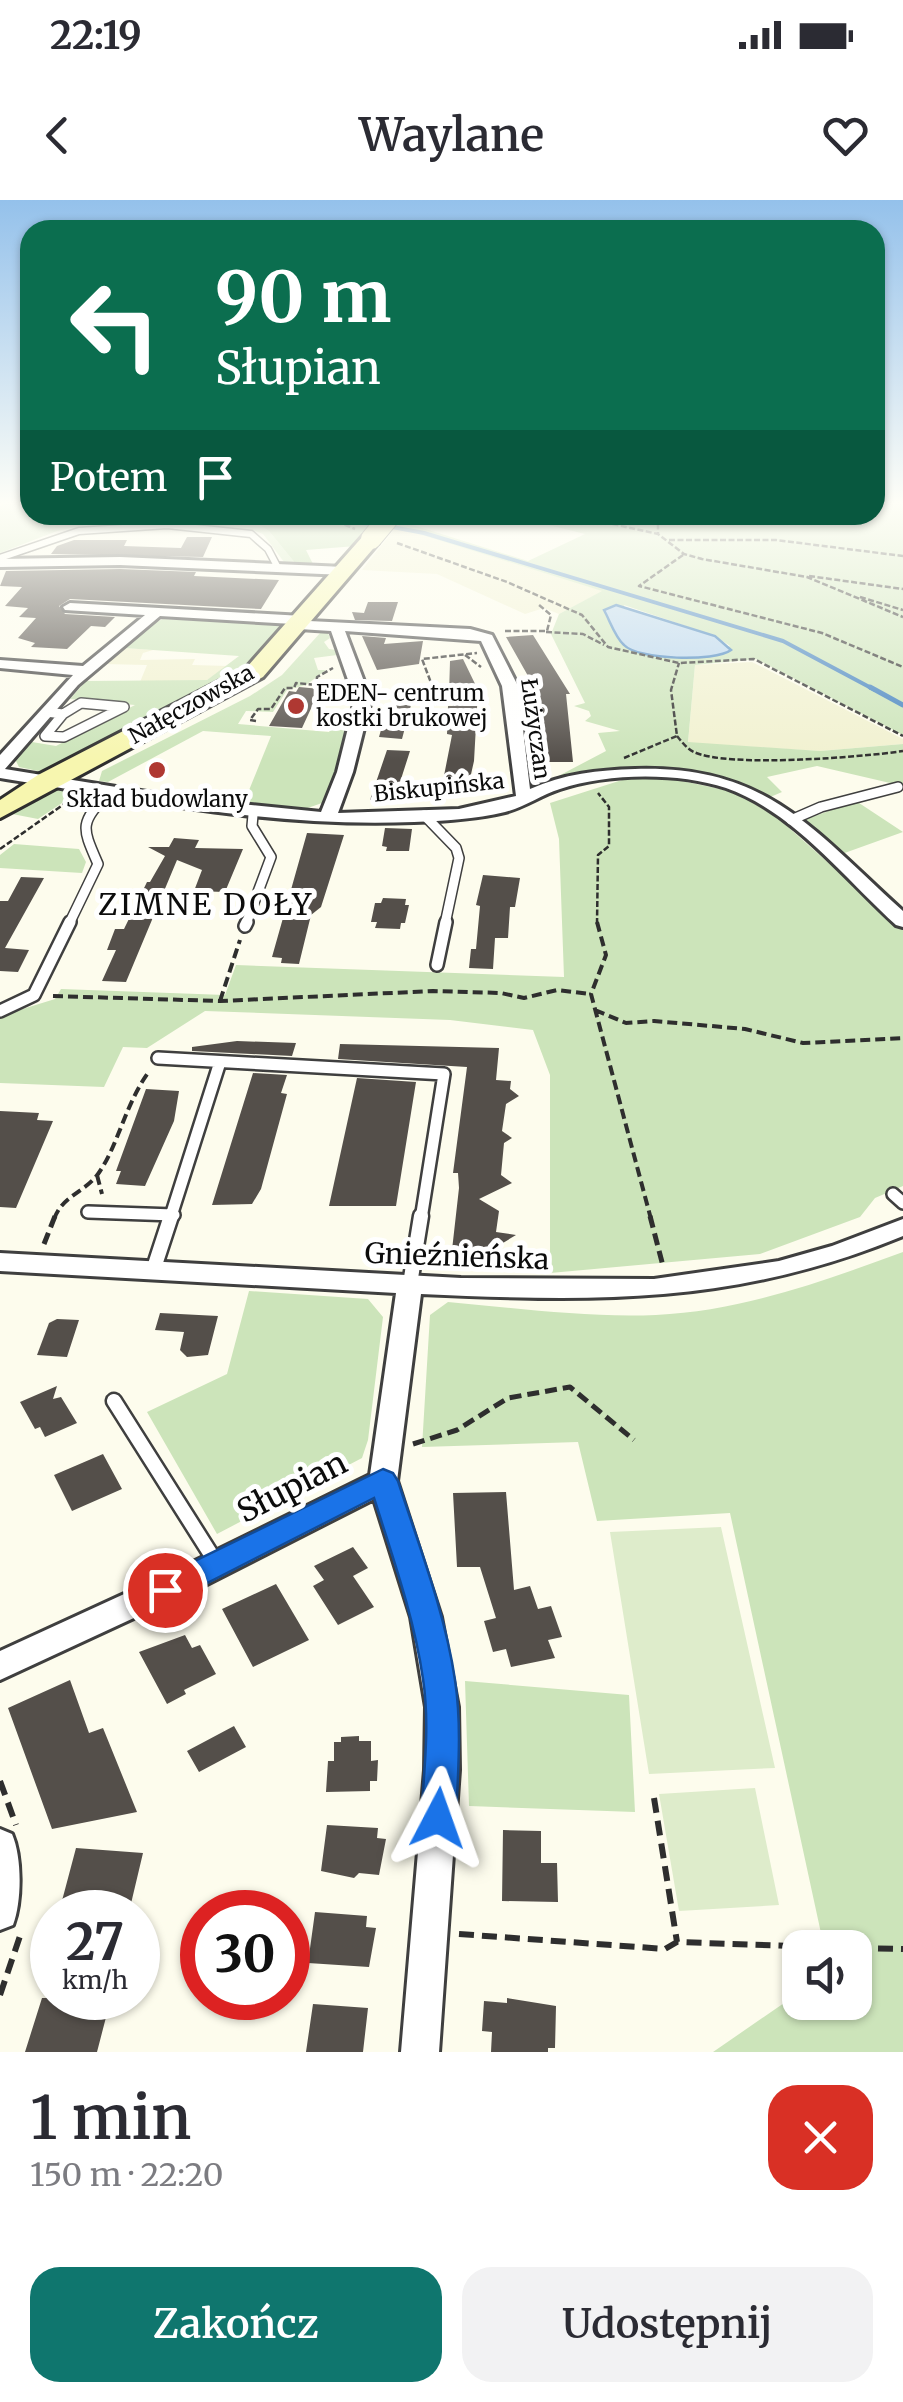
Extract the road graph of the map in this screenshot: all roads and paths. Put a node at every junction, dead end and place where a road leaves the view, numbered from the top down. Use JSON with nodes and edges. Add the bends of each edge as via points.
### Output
{"nodes":[{"id":1,"x":329,"y":588,"type":"edge"},
{"id":2,"x":522,"y":588,"type":"edge"},
{"id":3,"x":648,"y":588,"type":"edge"},
{"id":4,"x":833,"y":588,"type":"edge"},
{"id":5,"x":851,"y":595,"type":"junction"},
{"id":6,"x":540,"y":605,"type":"dead end"},
{"id":7,"x":70,"y":607,"type":"dead end"},
{"id":8,"x":903,"y":610,"type":"edge"},
{"id":9,"x":154,"y":614,"type":"junction"},
{"id":10,"x":903,"y":617,"type":"edge"},
{"id":11,"x":301,"y":622,"type":"junction"},
{"id":12,"x":338,"y":628,"type":"junction"},
{"id":13,"x":543,"y":632,"type":"junction"},
{"id":14,"x":483,"y":636,"type":"junction"},
{"id":15,"x":608,"y":647,"type":"junction"},
{"id":16,"x":496,"y":652,"type":"junction"},
{"id":17,"x":341,"y":663,"type":"dead end"},
{"id":18,"x":680,"y":663,"type":"junction"},
{"id":19,"x":0,"y":664,"type":"edge"},
{"id":20,"x":903,"y":666,"type":"edge"},
{"id":21,"x":84,"y":671,"type":"junction"},
{"id":22,"x":46,"y":712,"type":"junction"},
{"id":23,"x":63,"y":714,"type":"junction"},
{"id":24,"x":256,"y":721,"type":"dead end"},
{"id":25,"x":433,"y":731,"type":"dead end"},
{"id":26,"x":676,"y":736,"type":"junction"},
{"id":27,"x":903,"y":736,"type":"edge"},
{"id":28,"x":903,"y":752,"type":"edge"},
{"id":29,"x":624,"y":758,"type":"dead end"},
{"id":30,"x":0,"y":765,"type":"edge"},
{"id":31,"x":0,"y":773,"type":"edge"},
{"id":32,"x":47,"y":780,"type":"junction"},
{"id":33,"x":584,"y":780,"type":"junction"},
{"id":34,"x":898,"y":787,"type":"dead end"},
{"id":35,"x":109,"y":792,"type":"junction"},
{"id":36,"x":528,"y":798,"type":"junction"},
{"id":37,"x":68,"y":801,"type":"dead end"},
{"id":38,"x":0,"y":811,"type":"edge"},
{"id":39,"x":424,"y":814,"type":"junction"},
{"id":40,"x":253,"y":815,"type":"junction"},
{"id":41,"x":327,"y":818,"type":"junction"},
{"id":42,"x":791,"y":820,"type":"junction"},
{"id":43,"x":0,"y":849,"type":"edge"},
{"id":44,"x":895,"y":902,"type":"edge"},
{"id":45,"x":903,"y":922,"type":"edge"},
{"id":46,"x":245,"y":926,"type":"joint"},
{"id":47,"x":437,"y":966,"type":"dead end"},
{"id":48,"x":591,"y":994,"type":"junction"},
{"id":49,"x":34,"y":995,"type":"junction"},
{"id":50,"x":220,"y":1002,"type":"junction"},
{"id":51,"x":0,"y":1010,"type":"edge"},
{"id":52,"x":595,"y":1010,"type":"junction"},
{"id":53,"x":903,"y":1038,"type":"edge"},
{"id":54,"x":158,"y":1058,"type":"joint"},
{"id":55,"x":220,"y":1062,"type":"junction"},
{"id":56,"x":88,"y":1212,"type":"dead end"},
{"id":57,"x":174,"y":1215,"type":"junction"},
{"id":58,"x":903,"y":1226,"type":"edge"},
{"id":59,"x":40,"y":1254,"type":"dead end"},
{"id":60,"x":0,"y":1262,"type":"edge"},
{"id":61,"x":153,"y":1271,"type":"junction"},
{"id":62,"x":665,"y":1276,"type":"dead end"},
{"id":63,"x":410,"y":1284,"type":"junction"},
{"id":64,"x":114,"y":1401,"type":"dead end"},
{"id":65,"x":634,"y":1440,"type":"dead end"},
{"id":66,"x":404,"y":1447,"type":"dead end"},
{"id":67,"x":383,"y":1481,"type":"junction"},
{"id":68,"x":217,"y":1564,"type":"junction"},
{"id":69,"x":0,"y":1666,"type":"edge"},
{"id":70,"x":654,"y":1798,"type":"dead end"},
{"id":71,"x":0,"y":1846,"type":"edge"},
{"id":72,"x":0,"y":1912,"type":"edge"},
{"id":73,"x":450,"y":1933,"type":"dead end"},
{"id":74,"x":677,"y":1942,"type":"junction"},
{"id":75,"x":782,"y":1946,"type":"edge"},
{"id":76,"x":872,"y":1948,"type":"edge"},
{"id":77,"x":903,"y":1949,"type":"edge"},
{"id":78,"x":420,"y":2052,"type":"edge"}],
"edges":[{"from":1,"to":11,"type":"main road","name":"Nałęczowska"},
{"from":2,"to":15,"type":"path","via":[[582,615]]},
{"from":3,"to":20,"type":"path","via":[[822,633]]},
{"from":4,"to":5,"type":"path"},
{"from":5,"to":8,"type":"path"},
{"from":5,"to":10,"type":"path"},
{"from":6,"to":13,"type":"path","via":[[551,615]]},
{"from":7,"to":9,"type":"street"},
{"from":9,"to":11,"type":"street"},
{"from":9,"to":21,"type":"street"},
{"from":11,"to":12,"type":"street"},
{"from":11,"to":32,"type":"main road","name":"Nałęczowska","via":[[240,682]]},
{"from":12,"to":14,"type":"street"},
{"from":12,"to":41,"type":"street","via":[[363,700]]},
{"from":13,"to":14,"type":"path"},
{"from":13,"to":15,"type":"path","via":[[583,634]]},
{"from":14,"to":16,"type":"street","name":"Łużyczan"},
{"from":15,"to":18,"type":"path"},
{"from":16,"to":25,"type":"path","via":[[422,659],[436,696]]},
{"from":16,"to":36,"type":"street","name":"Łużyczan","via":[[510,686]]},
{"from":17,"to":24,"type":"path","via":[[317,677],[317,687],[284,688],[271,709],[258,708],[250,720]]},
{"from":18,"to":26,"type":"path","via":[[671,690]]},
{"from":18,"to":27,"type":"path","via":[[754,659]]},
{"from":19,"to":21,"type":"street"},
{"from":21,"to":22,"type":"street"},
{"from":22,"to":23,"type":"lane"},
{"from":22,"to":30,"type":"street"},
{"from":23,"to":23,"type":"lane","via":[[45,736],[64,737],[124,707],[81,703]]},
{"from":26,"to":28,"type":"path","via":[[694,753],[738,757]]},
{"from":26,"to":29,"type":"path"},
{"from":31,"to":32,"type":"street","name":"Biskupińska"},
{"from":32,"to":35,"type":"street","name":"Biskupińska"},
{"from":32,"to":38,"type":"main road","name":"Nałęczowska"},
{"from":33,"to":36,"type":"street","name":"Biskupińska","via":[[555,784]]},
{"from":33,"to":42,"type":"street","name":"Biskupińska","via":[[676,774],[732,785]]},
{"from":33,"to":48,"type":"path","via":[[609,807],[609,846],[598,855],[596,932],[606,954]]},
{"from":34,"to":42,"type":"lane"},
{"from":35,"to":40,"type":"street","name":"Biskupińska"},
{"from":35,"to":49,"type":"lane","via":[[83,825],[97,870]]},
{"from":36,"to":39,"type":"street","name":"Biskupińska","via":[[501,808]]},
{"from":37,"to":43,"type":"path"},
{"from":39,"to":41,"type":"street","name":"Biskupińska"},
{"from":39,"to":47,"type":"lane","via":[[459,858]]},
{"from":40,"to":41,"type":"street","name":"Biskupińska"},
{"from":40,"to":46,"type":"lane","via":[[252,826],[271,857]]},
{"from":42,"to":44,"type":"street","name":"Biskupińska"},
{"from":44,"to":45,"type":"street","name":"Biskupińska"},
{"from":46,"to":50,"type":"path"},
{"from":48,"to":50,"type":"path","via":[[557,990],[511,998],[433,990]]},
{"from":48,"to":52,"type":"path"},
{"from":49,"to":50,"type":"path"},
{"from":49,"to":51,"type":"lane"},
{"from":52,"to":53,"type":"path","via":[[626,1023],[745,1029],[803,1044]]},
{"from":52,"to":62,"type":"path"},
{"from":54,"to":55,"type":"lane"},
{"from":54,"to":59,"type":"path","via":[[132,1095],[96,1176],[60,1203]]},
{"from":55,"to":57,"type":"lane"},
{"from":55,"to":63,"type":"lane","via":[[444,1074]]},
{"from":56,"to":57,"type":"lane"},
{"from":57,"to":61,"type":"lane"},
{"from":58,"to":63,"type":"street","name":"Gnieźnieńska","via":[[808,1264],[690,1287],[583,1291]]},
{"from":60,"to":61,"type":"street","name":"Gnieźnieńska"},
{"from":61,"to":63,"type":"street","name":"Gnieźnieńska"},
{"from":63,"to":67,"type":"street","name":"Słupian"},
{"from":64,"to":68,"type":"lane"},
{"from":65,"to":66,"type":"path","via":[[570,1387],[508,1398],[457,1430]]},
{"from":67,"to":68,"type":"street","name":"Słupian"},
{"from":67,"to":78,"type":"street","via":[[426,1617],[442,1707]]},
{"from":68,"to":69,"type":"street","name":"Słupian"},
{"from":70,"to":74,"type":"path"},
{"from":71,"to":72,"type":"street"},
{"from":73,"to":74,"type":"path","via":[[666,1949]]},
{"from":74,"to":75,"type":"path"},
{"from":76,"to":77,"type":"path"}]}
